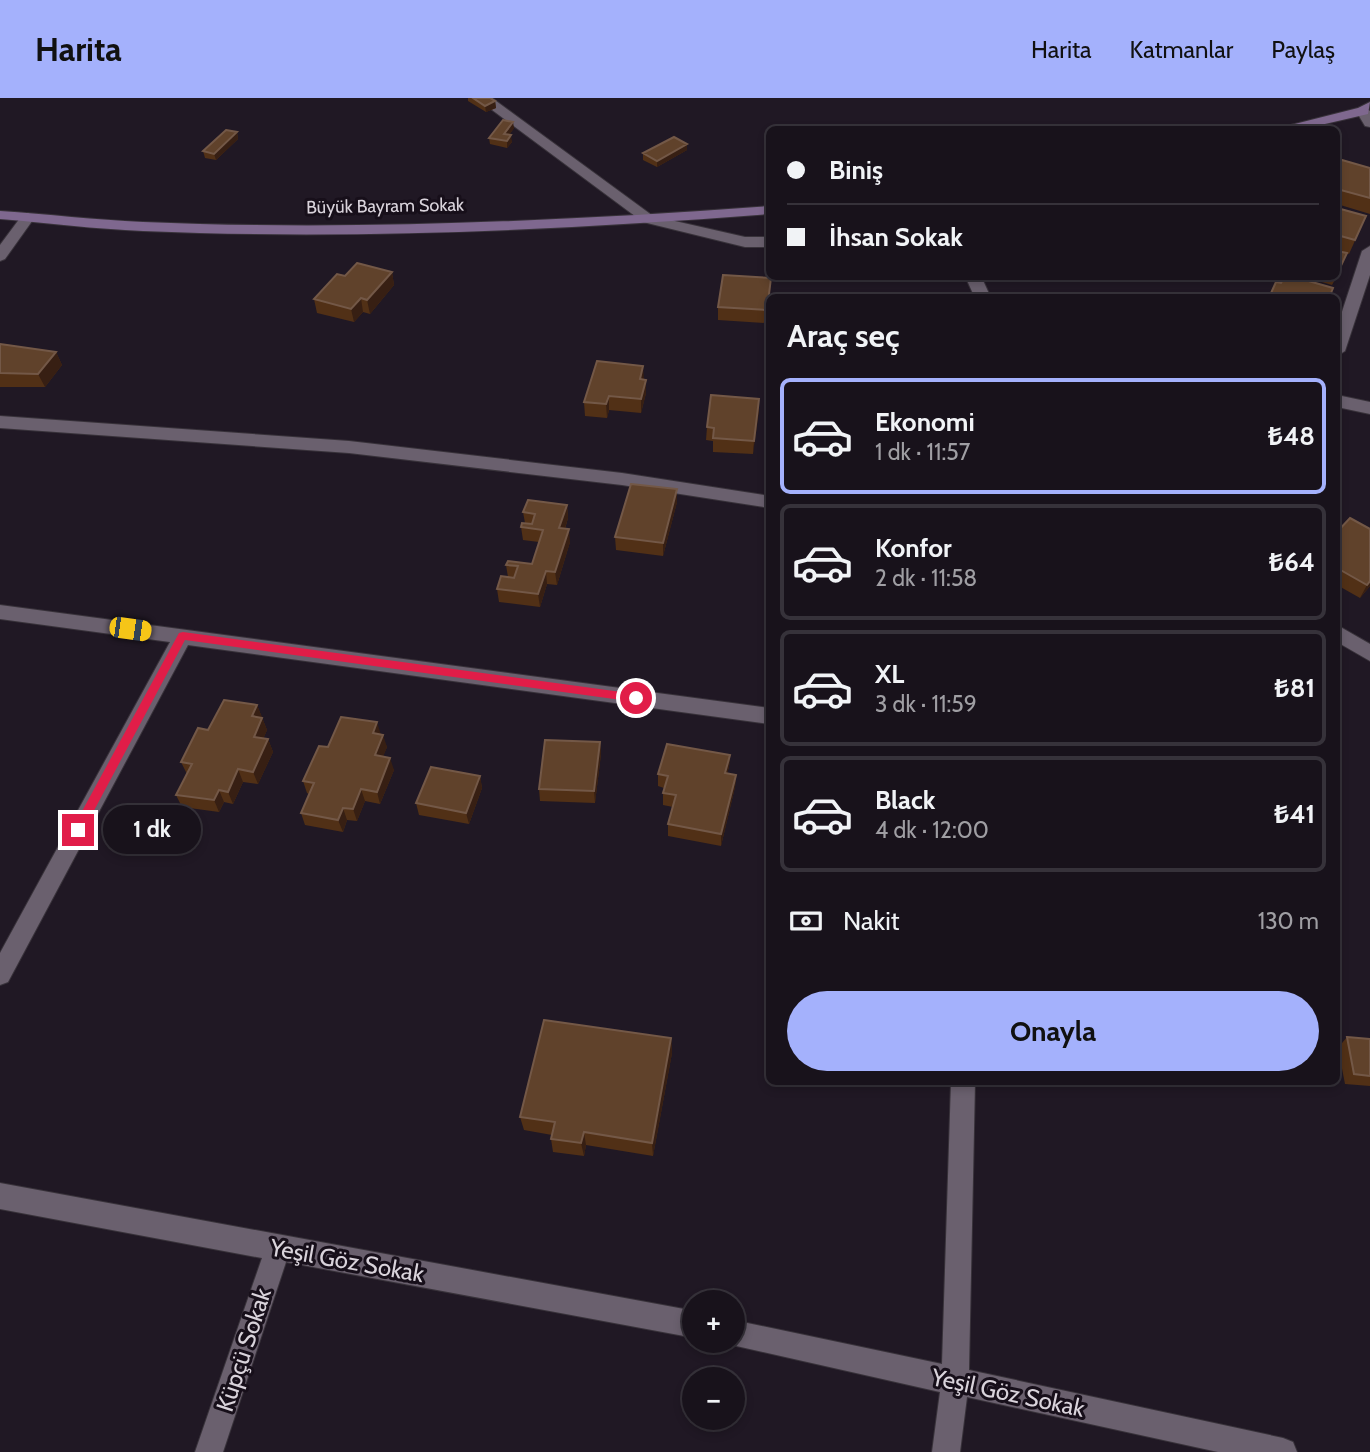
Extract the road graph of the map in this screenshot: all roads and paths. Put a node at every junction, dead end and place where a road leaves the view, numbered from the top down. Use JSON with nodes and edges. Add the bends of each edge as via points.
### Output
{"nodes":[{"id":1,"x":483,"y":98,"type":"edge"},
{"id":2,"x":1368,"y":113,"type":"edge"},
{"id":3,"x":1299,"y":126,"type":"edge"},
{"id":4,"x":766,"y":210,"type":"edge"},
{"id":5,"x":0,"y":215,"type":"edge"},
{"id":6,"x":28,"y":217,"type":"junction"},
{"id":7,"x":648,"y":219,"type":"junction"},
{"id":8,"x":766,"y":242,"type":"edge"},
{"id":9,"x":1370,"y":251,"type":"edge"},
{"id":10,"x":0,"y":256,"type":"edge"},
{"id":11,"x":1340,"y":342,"type":"edge"},
{"id":12,"x":1340,"y":402,"type":"edge"},
{"id":13,"x":1370,"y":408,"type":"edge"},
{"id":14,"x":0,"y":422,"type":"edge"},
{"id":15,"x":766,"y":501,"type":"edge"},
{"id":16,"x":0,"y":612,"type":"edge"},
{"id":17,"x":1340,"y":634,"type":"edge"},
{"id":18,"x":183,"y":636,"type":"junction"},
{"id":19,"x":1370,"y":654,"type":"edge"},
{"id":20,"x":766,"y":715,"type":"edge"},
{"id":21,"x":0,"y":975,"type":"edge"},
{"id":22,"x":963,"y":1085,"type":"edge"},
{"id":23,"x":0,"y":1196,"type":"edge"},
{"id":24,"x":278,"y":1248,"type":"junction"},
{"id":25,"x":682,"y":1323,"type":"edge"},
{"id":26,"x":745,"y":1336,"type":"edge"},
{"id":27,"x":956,"y":1381,"type":"junction"},
{"id":28,"x":209,"y":1452,"type":"edge"},
{"id":29,"x":946,"y":1452,"type":"edge"},
{"id":30,"x":1283,"y":1452,"type":"edge"}],
"edges":[{"from":1,"to":7,"type":"street"},
{"from":2,"to":3,"type":"street"},
{"from":4,"to":7,"type":"street","name":"Büyük Bayram Sokak"},
{"from":5,"to":6,"type":"street","name":"Büyük Bayram Sokak"},
{"from":6,"to":7,"type":"street","name":"Büyük Bayram Sokak","via":[[163,227]]},
{"from":6,"to":10,"type":"street"},
{"from":7,"to":8,"type":"street","via":[[746,242]]},
{"from":9,"to":11,"type":"street"},
{"from":12,"to":13,"type":"street"},
{"from":14,"to":15,"type":"street","via":[[349,447],[622,479]]},
{"from":16,"to":18,"type":"street"},
{"from":17,"to":19,"type":"street"},
{"from":18,"to":20,"type":"street"},
{"from":18,"to":21,"type":"street"},
{"from":22,"to":27,"type":"street"},
{"from":23,"to":24,"type":"street","name":"Yeşil Göz Sokak"},
{"from":24,"to":25,"type":"street","name":"Yeşil Göz Sokak"},
{"from":24,"to":28,"type":"street","name":"Küpçü Sokak"},
{"from":26,"to":27,"type":"street","name":"Yeşil Göz Sokak"},
{"from":27,"to":29,"type":"street"},
{"from":27,"to":30,"type":"street","name":"Yeşil Göz Sokak"}]}
